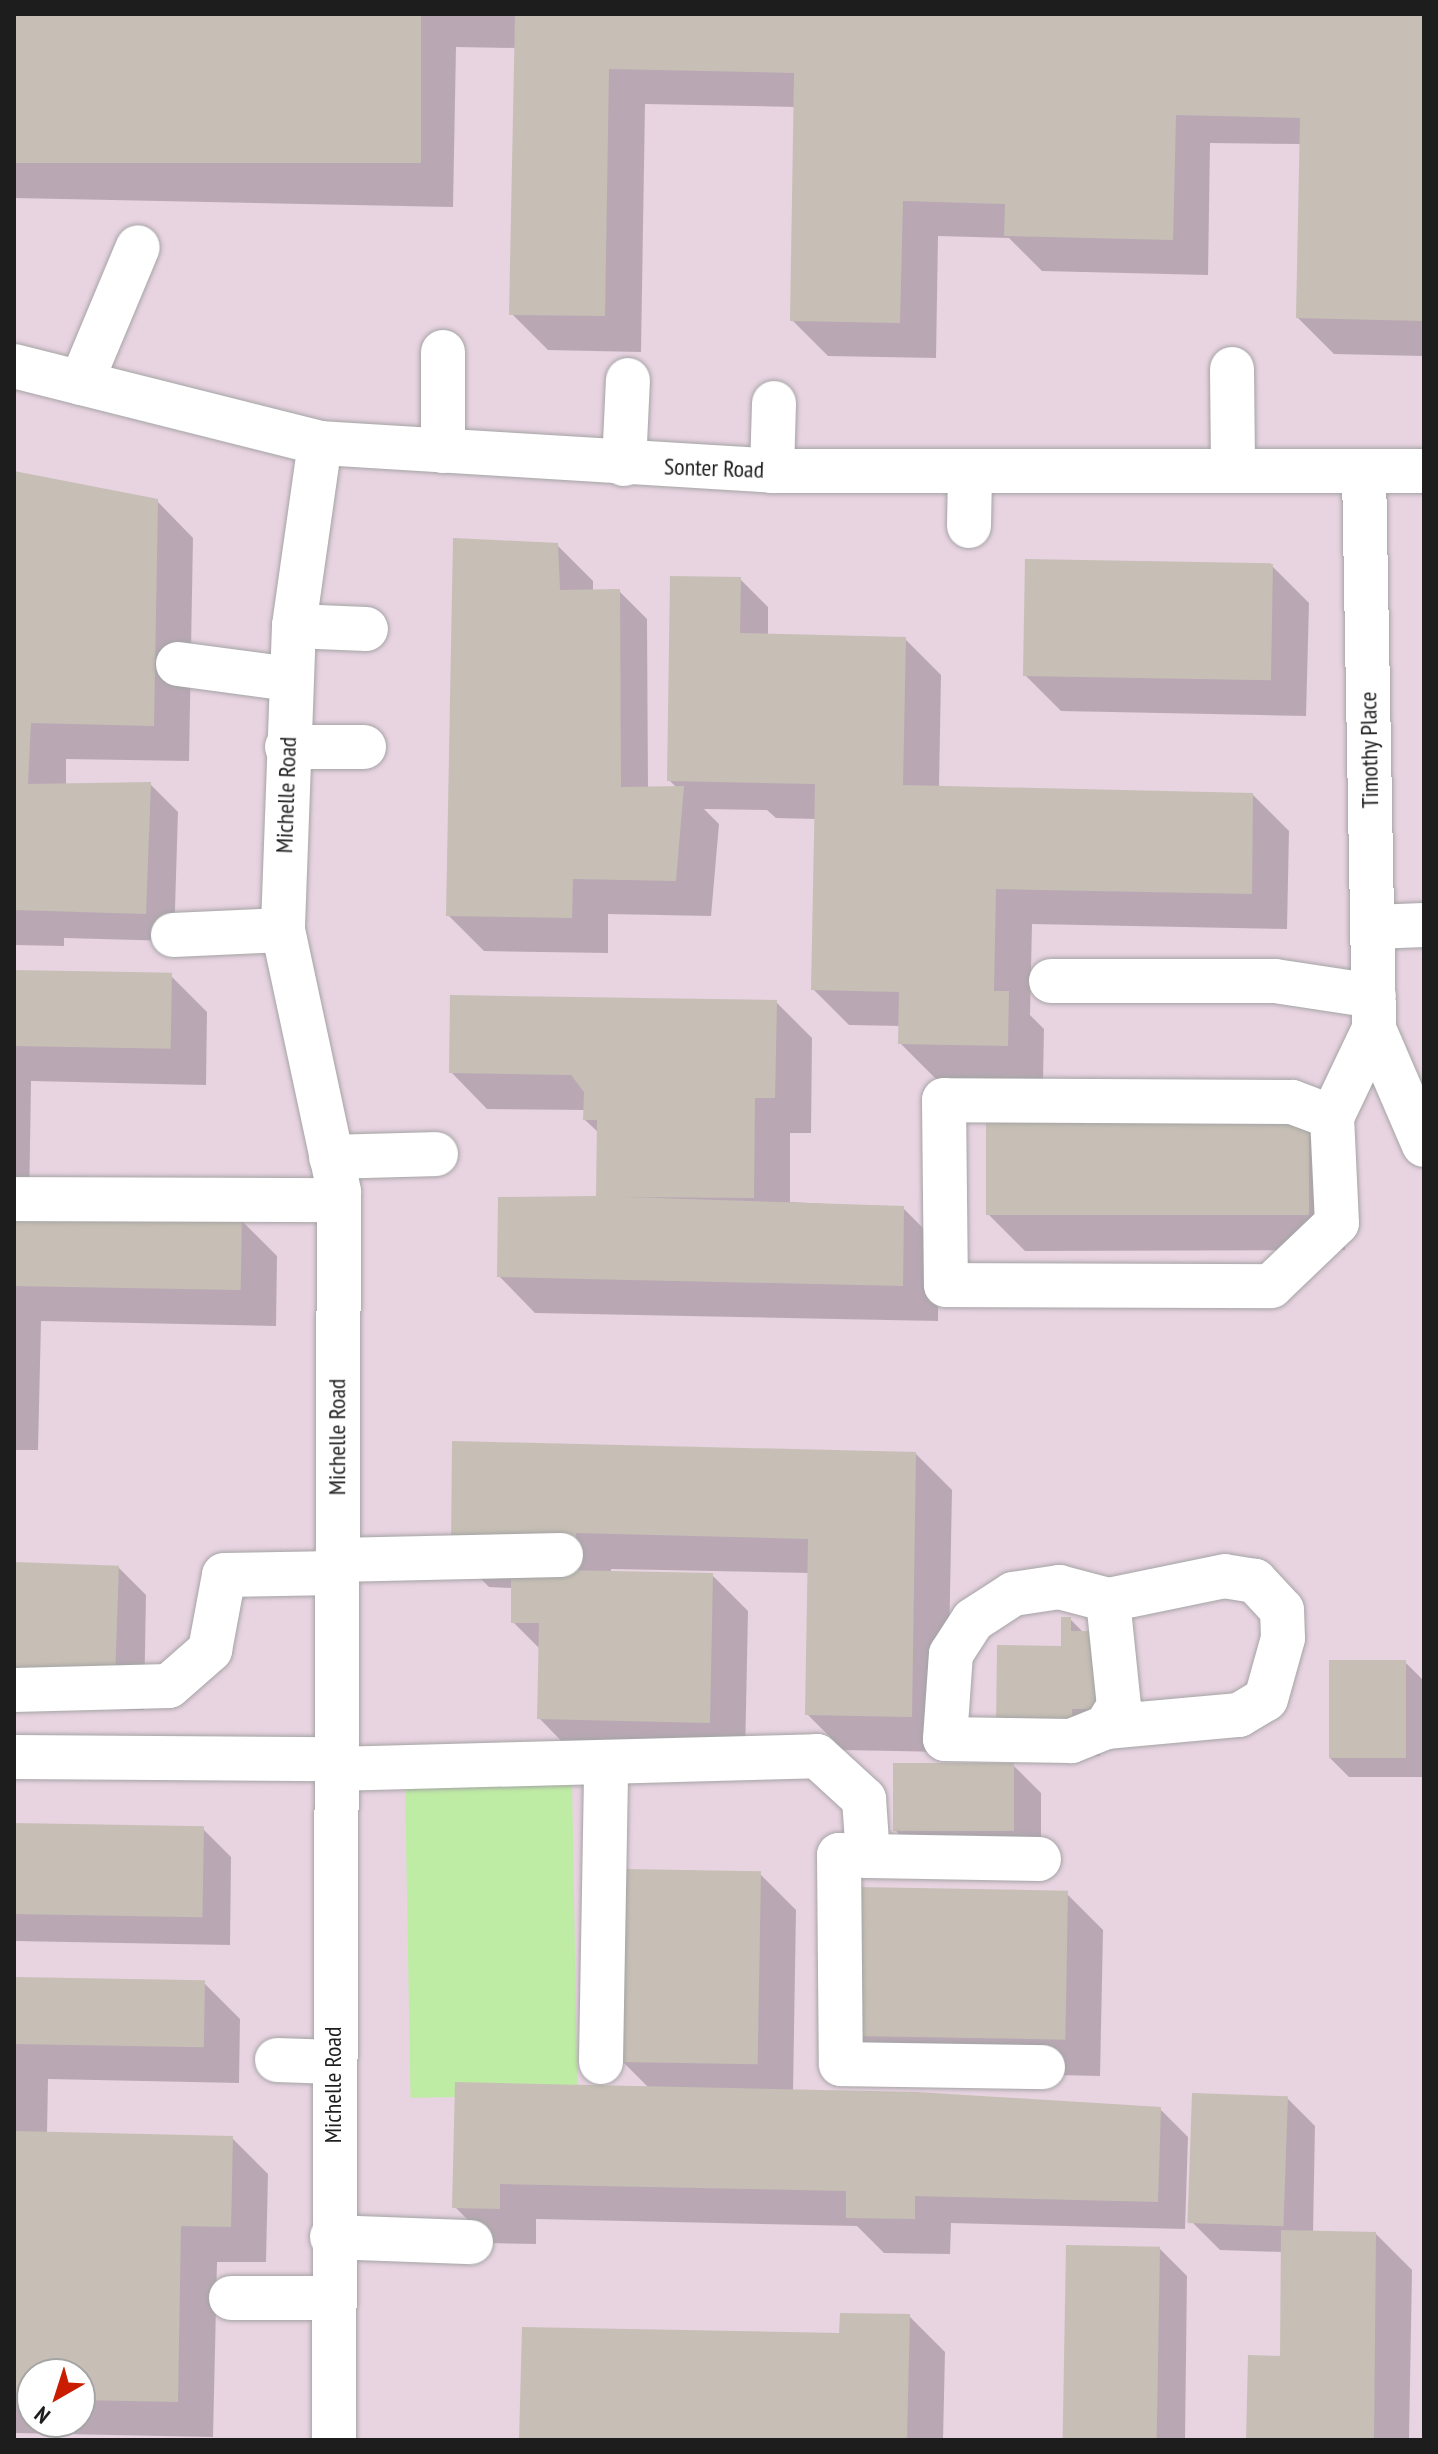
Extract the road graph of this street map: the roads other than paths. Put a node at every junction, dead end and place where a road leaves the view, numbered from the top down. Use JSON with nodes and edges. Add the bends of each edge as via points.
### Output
{"nodes":[{"id":1,"x":138,"y":247,"type":"dead end"},
{"id":2,"x":443,"y":352,"type":"dead end"},
{"id":3,"x":14,"y":366,"type":"edge"},
{"id":4,"x":1232,"y":369,"type":"dead end"},
{"id":5,"x":628,"y":380,"type":"dead end"},
{"id":6,"x":81,"y":383,"type":"junction"},
{"id":7,"x":774,"y":403,"type":"dead end"},
{"id":8,"x":320,"y":443,"type":"junction"},
{"id":9,"x":443,"y":451,"type":"junction"},
{"id":10,"x":624,"y":464,"type":"junction"},
{"id":11,"x":1233,"y":470,"type":"junction"},
{"id":12,"x":772,"y":471,"type":"junction"},
{"id":13,"x":1364,"y":471,"type":"junction"},
{"id":14,"x":1424,"y":471,"type":"edge"},
{"id":15,"x":970,"y":472,"type":"junction"},
{"id":16,"x":969,"y":526,"type":"dead end"},
{"id":17,"x":294,"y":626,"type":"junction"},
{"id":18,"x":366,"y":629,"type":"dead end"},
{"id":19,"x":178,"y":664,"type":"dead end"},
{"id":20,"x":291,"y":679,"type":"junction"},
{"id":21,"x":287,"y":747,"type":"junction"},
{"id":22,"x":364,"y":747,"type":"dead end"},
{"id":23,"x":1424,"y":925,"type":"edge"},
{"id":24,"x":1373,"y":927,"type":"junction"},
{"id":25,"x":283,"y":930,"type":"junction"},
{"id":26,"x":173,"y":935,"type":"dead end"},
{"id":27,"x":1051,"y":981,"type":"dead end"},
{"id":28,"x":1374,"y":1012,"type":"junction"},
{"id":29,"x":1332,"y":1117,"type":"junction"},
{"id":30,"x":1424,"y":1145,"type":"edge"},
{"id":31,"x":436,"y":1154,"type":"dead end"},
{"id":32,"x":331,"y":1157,"type":"junction"},
{"id":33,"x":14,"y":1199,"type":"edge"},
{"id":34,"x":339,"y":1200,"type":"junction"},
{"id":35,"x":561,"y":1555,"type":"dead end"},
{"id":36,"x":336,"y":1566,"type":"junction"},
{"id":37,"x":1108,"y":1600,"type":"junction"},
{"id":38,"x":14,"y":1690,"type":"edge"},
{"id":39,"x":1106,"y":1727,"type":"junction"},
{"id":40,"x":14,"y":1757,"type":"edge"},
{"id":41,"x":606,"y":1762,"type":"junction"},
{"id":42,"x":334,"y":1764,"type":"junction"},
{"id":43,"x":868,"y":1856,"type":"junction"},
{"id":44,"x":1039,"y":1859,"type":"dead end"},
{"id":45,"x":277,"y":2060,"type":"dead end"},
{"id":46,"x":334,"y":2062,"type":"junction"},
{"id":47,"x":601,"y":2062,"type":"dead end"},
{"id":48,"x":1043,"y":2067,"type":"dead end"},
{"id":49,"x":332,"y":2237,"type":"junction"},
{"id":50,"x":471,"y":2242,"type":"dead end"},
{"id":51,"x":231,"y":2298,"type":"dead end"},
{"id":52,"x":331,"y":2298,"type":"junction"},
{"id":53,"x":334,"y":2440,"type":"edge"}],
"edges":[{"from":1,"to":6,"type":"street"},
{"from":2,"to":9,"type":"street"},
{"from":3,"to":6,"type":"street","name":"Sonter Road"},
{"from":4,"to":11,"type":"street"},
{"from":5,"to":10,"type":"street"},
{"from":6,"to":8,"type":"street","name":"Sonter Road"},
{"from":7,"to":12,"type":"street"},
{"from":8,"to":9,"type":"street","name":"Sonter Road"},
{"from":8,"to":17,"type":"street","name":"Michelle Road"},
{"from":9,"to":10,"type":"street","name":"Sonter Road"},
{"from":10,"to":12,"type":"street","name":"Sonter Road"},
{"from":11,"to":13,"type":"street","name":"Sonter Road"},
{"from":11,"to":15,"type":"street","name":"Sonter Road"},
{"from":12,"to":15,"type":"street","name":"Sonter Road"},
{"from":13,"to":14,"type":"street","name":"Sonter Road"},
{"from":13,"to":24,"type":"street","name":"Timothy Place"},
{"from":15,"to":16,"type":"street"},
{"from":17,"to":18,"type":"street"},
{"from":17,"to":20,"type":"street","name":"Michelle Road"},
{"from":19,"to":20,"type":"street"},
{"from":20,"to":21,"type":"street","name":"Michelle Road"},
{"from":21,"to":22,"type":"street"},
{"from":21,"to":25,"type":"street","name":"Michelle Road"},
{"from":23,"to":24,"type":"street"},
{"from":24,"to":28,"type":"street","name":"Timothy Place"},
{"from":25,"to":26,"type":"street"},
{"from":25,"to":32,"type":"street","name":"Michelle Road"},
{"from":27,"to":28,"type":"street","via":[[1275,981]]},
{"from":28,"to":29,"type":"street"},
{"from":28,"to":30,"type":"street"},
{"from":29,"to":29,"type":"street","via":[[1337,1223],[1271,1286],[946,1285],[944,1100],[1292,1102]]},
{"from":31,"to":32,"type":"street"},
{"from":32,"to":34,"type":"street","name":"Michelle Road"},
{"from":33,"to":34,"type":"street"},
{"from":34,"to":36,"type":"street","name":"Michelle Road"},
{"from":35,"to":36,"type":"street"},
{"from":36,"to":38,"type":"street","via":[[224,1575],[210,1650],[169,1686]]},
{"from":36,"to":42,"type":"street","name":"Michelle Road"},
{"from":37,"to":39,"type":"street","via":[[1119,1706]]},
{"from":37,"to":39,"type":"street","via":[[1059,1587],[1013,1594],[973,1620],[951,1654],[945,1739],[1071,1741]]},
{"from":37,"to":39,"type":"street","via":[[1225,1576],[1255,1581],[1282,1610],[1283,1638],[1266,1699],[1239,1715]]},
{"from":40,"to":42,"type":"street"},
{"from":41,"to":42,"type":"street"},
{"from":41,"to":43,"type":"street","via":[[817,1756],[864,1799]]},
{"from":41,"to":47,"type":"street"},
{"from":42,"to":46,"type":"street","name":"Michelle Road"},
{"from":43,"to":44,"type":"street"},
{"from":43,"to":48,"type":"street","via":[[839,1855],[841,2064]]},
{"from":45,"to":46,"type":"street"},
{"from":46,"to":49,"type":"street","name":"Michelle Road"},
{"from":49,"to":50,"type":"street"},
{"from":49,"to":52,"type":"street","name":"Michelle Road"},
{"from":51,"to":52,"type":"street"},
{"from":52,"to":53,"type":"street","name":"Michelle Road"}]}
